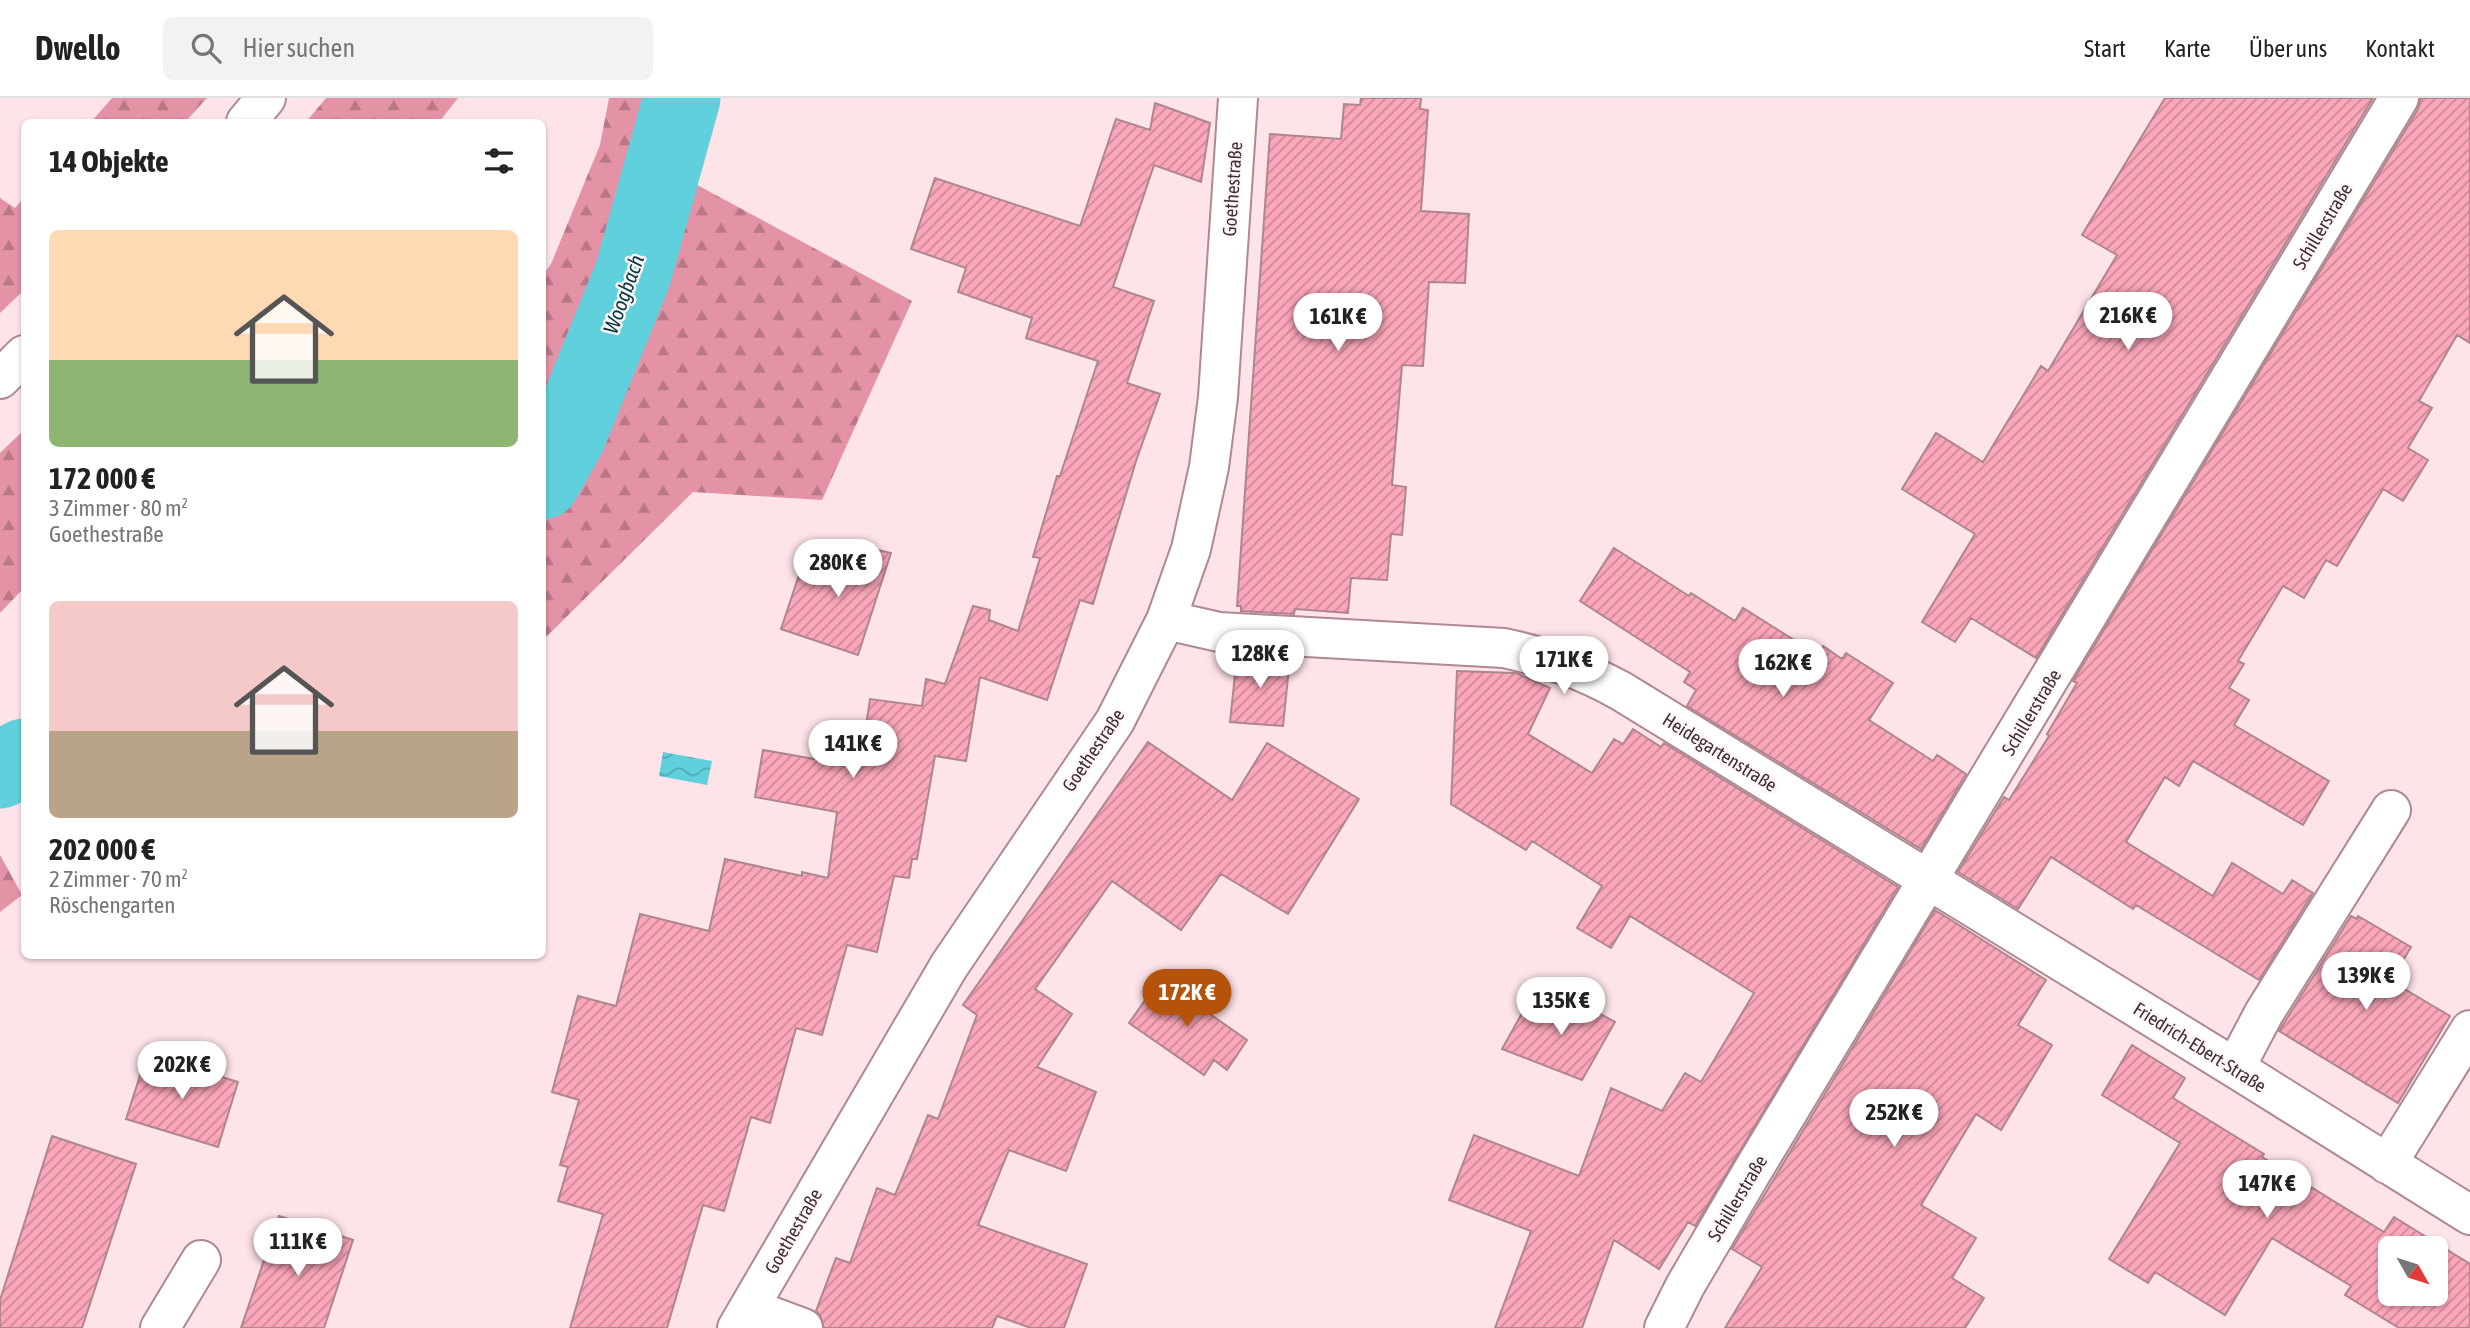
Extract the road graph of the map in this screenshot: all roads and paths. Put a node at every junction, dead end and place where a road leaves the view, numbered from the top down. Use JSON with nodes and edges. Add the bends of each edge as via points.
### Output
{"nodes":[{"id":1,"x":266,"y":98,"type":"edge"},
{"id":2,"x":1238,"y":98,"type":"edge"},
{"id":3,"x":2399,"y":98,"type":"edge"},
{"id":4,"x":248,"y":119,"type":"edge"},
{"id":5,"x":21,"y":358,"type":"edge"},
{"id":6,"x":0,"y":379,"type":"edge"},
{"id":7,"x":1166,"y":621,"type":"junction"},
{"id":8,"x":2391,"y":810,"type":"dead end"},
{"id":9,"x":1929,"y":881,"type":"junction"},
{"id":10,"x":2470,"y":1030,"type":"edge"},
{"id":11,"x":2235,"y":1068,"type":"junction"},
{"id":12,"x":2387,"y":1164,"type":"junction"},
{"id":13,"x":2470,"y":1215,"type":"edge"},
{"id":14,"x":201,"y":1260,"type":"dead end"},
{"id":15,"x":743,"y":1318,"type":"edge"},
{"id":16,"x":160,"y":1328,"type":"edge"},
{"id":17,"x":803,"y":1328,"type":"edge"},
{"id":18,"x":1664,"y":1328,"type":"edge"}],
"edges":[{"from":1,"to":4,"type":"street"},
{"from":2,"to":7,"type":"street","name":"Goethestraße","via":[[1209,467],[1191,549]]},
{"from":3,"to":9,"type":"street","name":"Schillerstraße"},
{"from":5,"to":6,"type":"street"},
{"from":7,"to":9,"type":"street","name":"Heidegartenstraße","via":[[1219,632],[1504,648],[1548,658],[1621,691]]},
{"from":7,"to":15,"type":"street","name":"Goethestraße","via":[[1115,721],[948,966]]},
{"from":8,"to":11,"type":"street","via":[[2264,1013]]},
{"from":9,"to":11,"type":"street","name":"Friedrich-Ebert-Straße"},
{"from":9,"to":18,"type":"street","name":"Schillerstraße"},
{"from":10,"to":12,"type":"street"},
{"from":11,"to":12,"type":"street","name":"Friedrich-Ebert-Straße"},
{"from":12,"to":13,"type":"street","name":"Friedrich-Ebert-Straße"},
{"from":14,"to":16,"type":"street"},
{"from":15,"to":17,"type":"street"}]}
